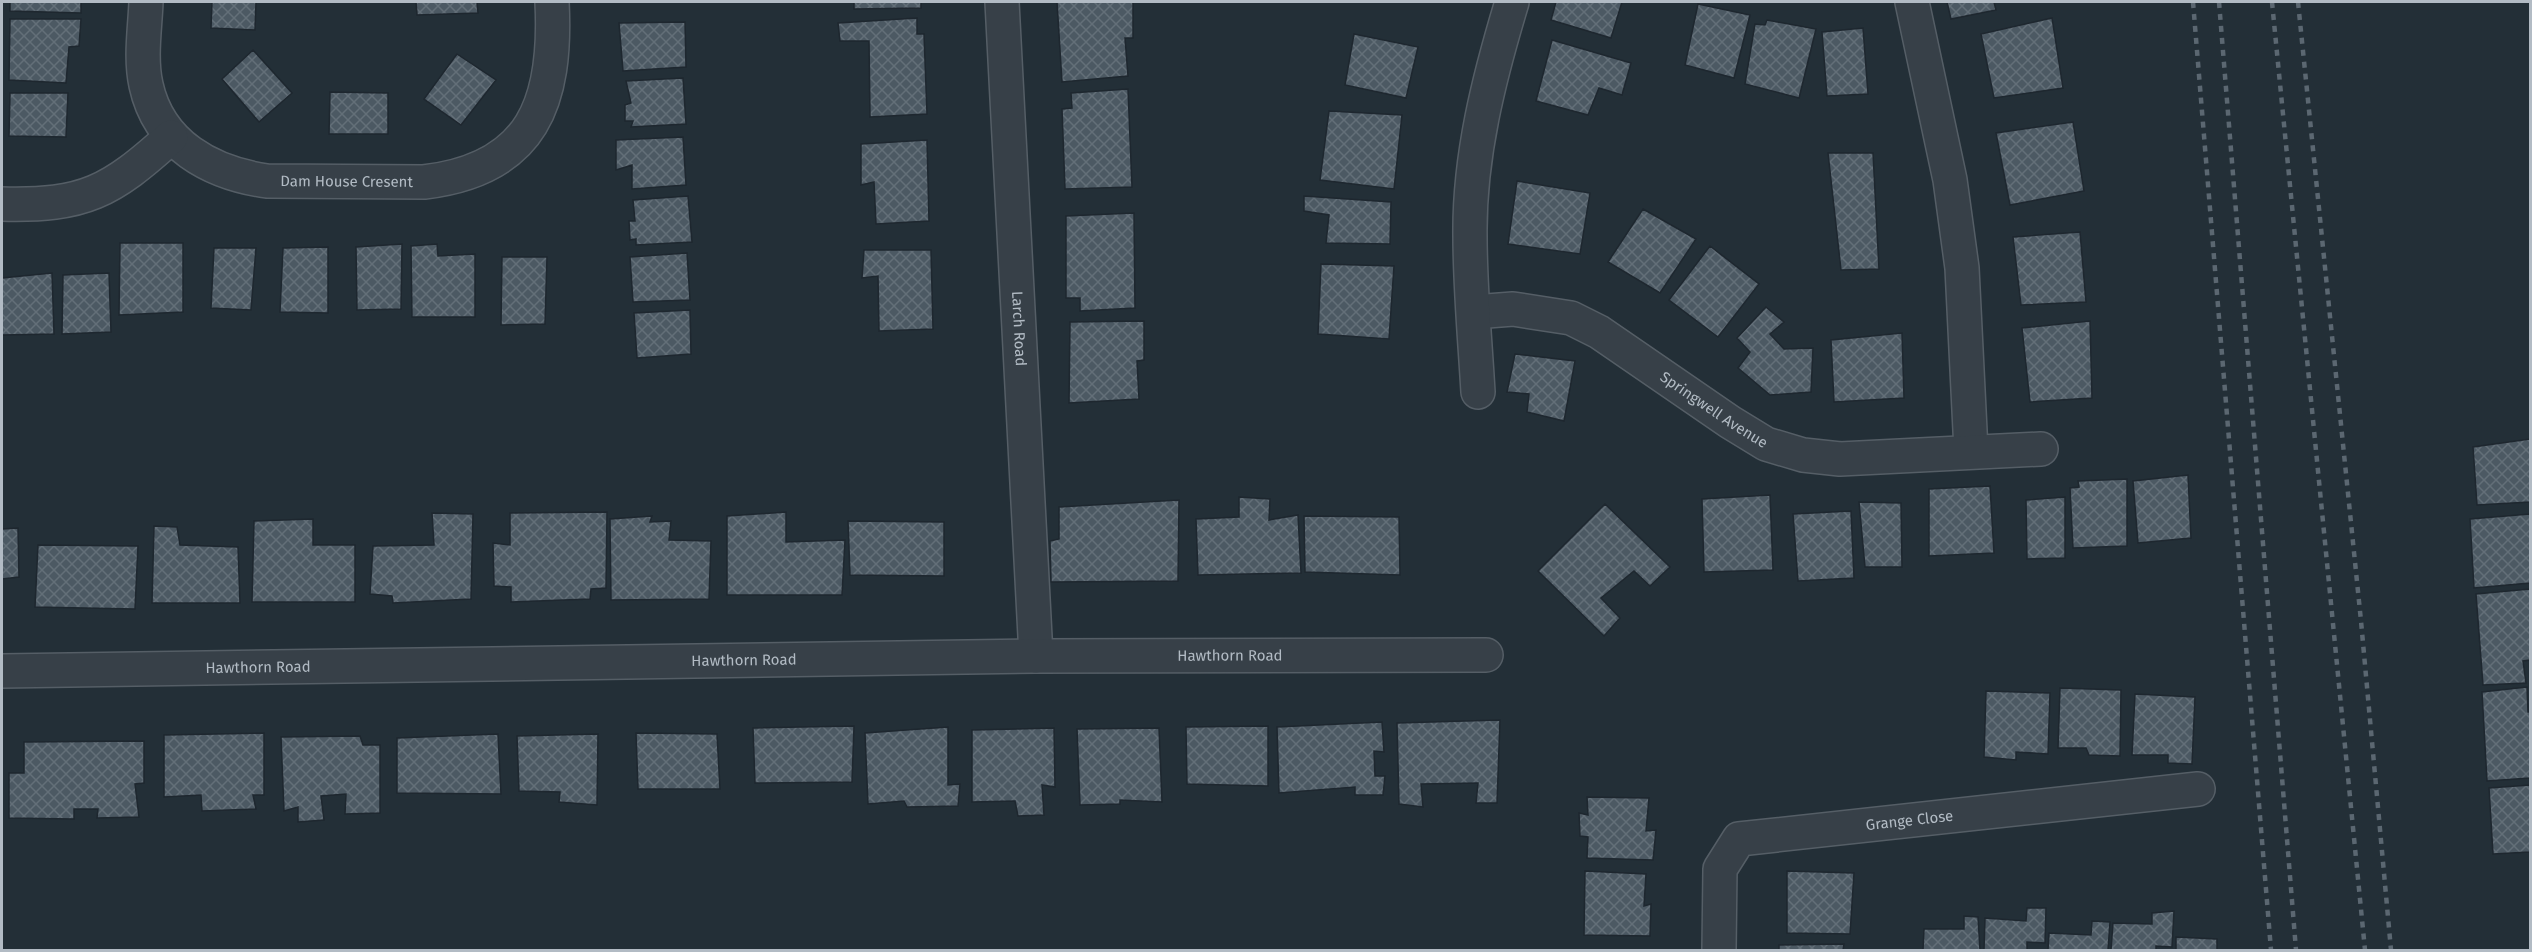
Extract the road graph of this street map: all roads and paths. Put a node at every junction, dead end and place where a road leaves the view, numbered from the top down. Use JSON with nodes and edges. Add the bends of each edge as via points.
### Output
{"nodes":[{"id":1,"x":146,"y":2,"type":"edge"},
{"id":2,"x":552,"y":2,"type":"edge"},
{"id":3,"x":1002,"y":2,"type":"edge"},
{"id":4,"x":1512,"y":2,"type":"edge"},
{"id":5,"x":1912,"y":2,"type":"edge"},
{"id":6,"x":171,"y":137,"type":"junction"},
{"id":7,"x":2,"y":204,"type":"edge"},
{"id":8,"x":1474,"y":312,"type":"junction"},
{"id":9,"x":1478,"y":392,"type":"dead end"},
{"id":10,"x":2041,"y":449,"type":"dead end"},
{"id":11,"x":1971,"y":451,"type":"junction"},
{"id":12,"x":1486,"y":655,"type":"dead end"},
{"id":13,"x":1036,"y":656,"type":"junction"},
{"id":14,"x":2,"y":671,"type":"edge"},
{"id":15,"x":2198,"y":789,"type":"dead end"},
{"id":16,"x":1719,"y":951,"type":"edge"}],
"edges":[{"from":1,"to":6,"type":"street","name":"Dam House Cresent","via":[[146,84]]},
{"from":2,"to":6,"type":"street","name":"Dam House Cresent","via":[[552,66],[540,107],[504,154],[468,173],[424,182],[267,181],[244,178],[203,162]]},
{"from":3,"to":13,"type":"street","name":"Larch Road"},
{"from":4,"to":8,"type":"street","via":[[1491,73],[1473,175],[1470,235]]},
{"from":5,"to":11,"type":"street","via":[[1950,180],[1959,246]]},
{"from":6,"to":7,"type":"street","via":[[129,172],[85,197],[51,204]]},
{"from":8,"to":9,"type":"street"},
{"from":8,"to":11,"type":"street","name":"Springwell Avenue","via":[[1513,309],[1571,318],[1599,332],[1757,438],[1803,455],[1840,459]]},
{"from":10,"to":11,"type":"street","name":"Springwell Avenue"},
{"from":12,"to":13,"type":"street","name":"Hawthorn Road"},
{"from":13,"to":14,"type":"street","name":"Hawthorn Road"},
{"from":15,"to":16,"type":"street","name":"Grange Close","via":[[1739,839],[1720,869]]}]}
